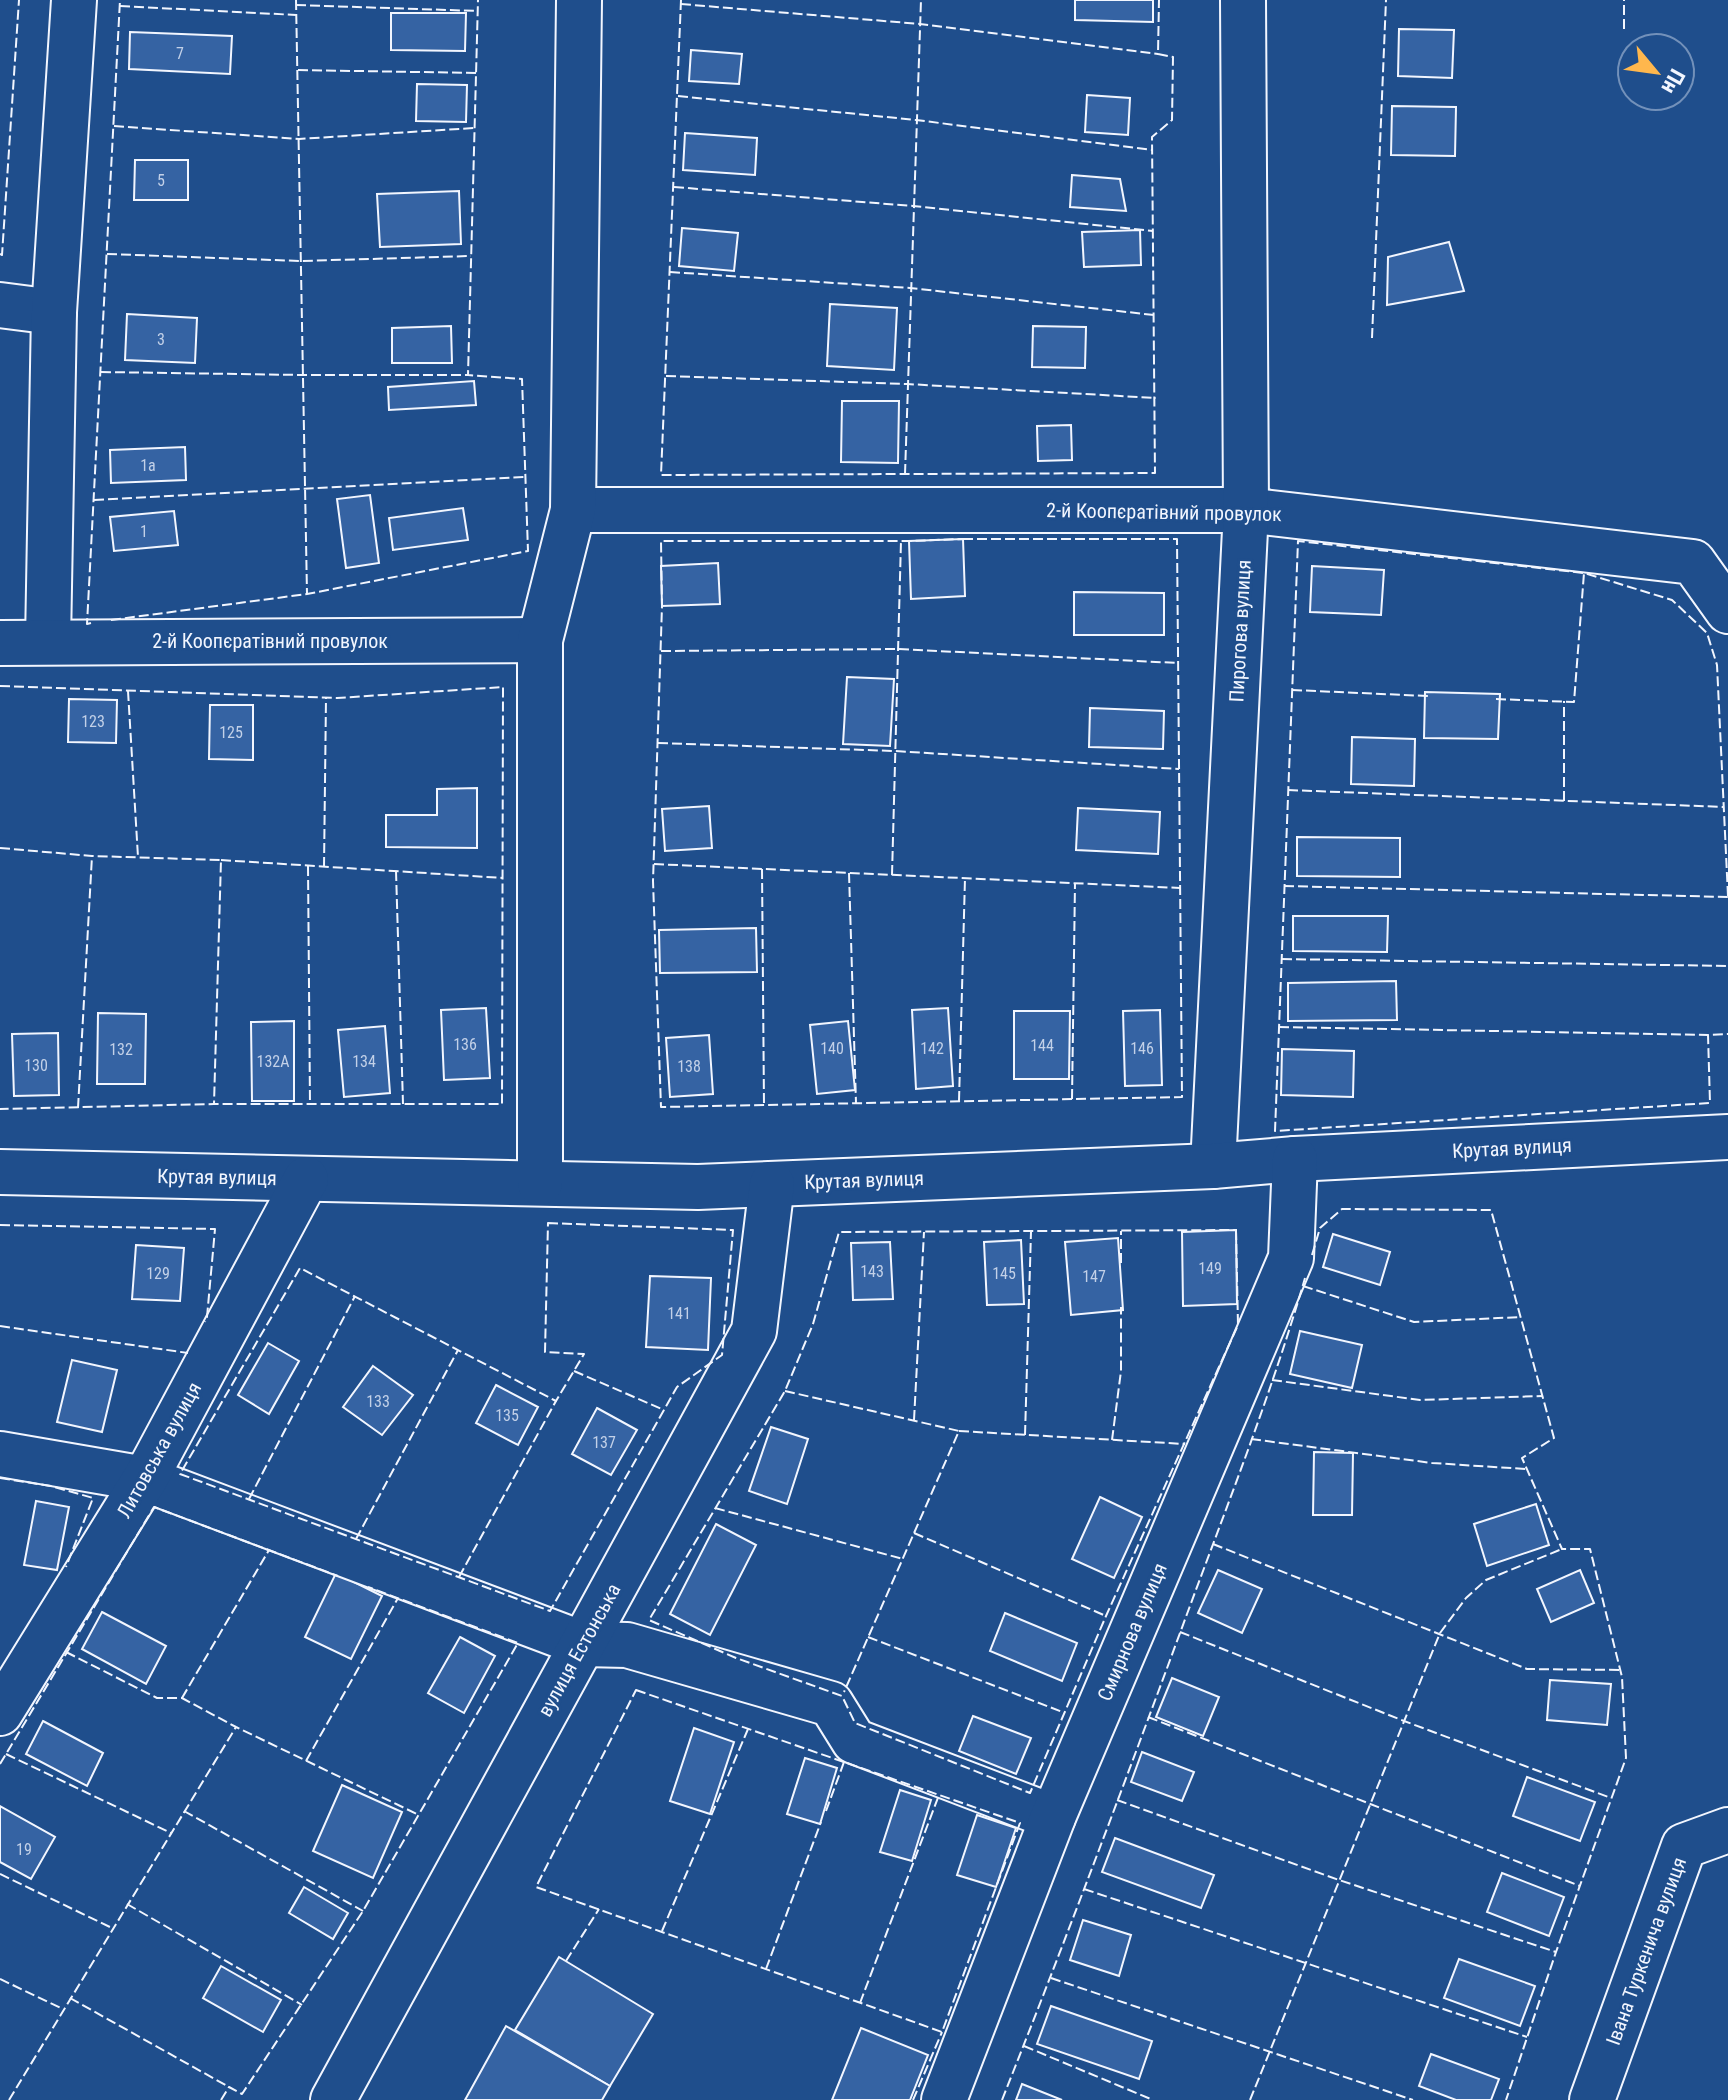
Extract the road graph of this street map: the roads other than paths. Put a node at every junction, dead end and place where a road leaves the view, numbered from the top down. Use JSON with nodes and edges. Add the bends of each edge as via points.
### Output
{"nodes":[{"id":1,"x":74,"y":0,"type":"edge"},
{"id":2,"x":579,"y":0,"type":"edge"},
{"id":3,"x":1243,"y":0,"type":"edge"},
{"id":4,"x":0,"y":305,"type":"edge"},
{"id":5,"x":54,"y":312,"type":"junction"},
{"id":6,"x":573,"y":510,"type":"junction"},
{"id":7,"x":1246,"y":510,"type":"junction"},
{"id":8,"x":1728,"y":611,"type":"edge"},
{"id":9,"x":540,"y":640,"type":"junction"},
{"id":10,"x":48,"y":642,"type":"junction"},
{"id":11,"x":0,"y":643,"type":"edge"},
{"id":12,"x":1728,"y":1137,"type":"edge"},
{"id":13,"x":1295,"y":1159,"type":"junction"},
{"id":14,"x":1213,"y":1166,"type":"junction"},
{"id":15,"x":0,"y":1172,"type":"edge"},
{"id":16,"x":306,"y":1179,"type":"junction"},
{"id":17,"x":540,"y":1183,"type":"junction"},
{"id":18,"x":772,"y":1184,"type":"junction"},
{"id":19,"x":0,"y":1454,"type":"edge"},
{"id":20,"x":145,"y":1479,"type":"junction"},
{"id":21,"x":583,"y":1644,"type":"junction"},
{"id":22,"x":0,"y":1713,"type":"edge"},
{"id":23,"x":1053,"y":1817,"type":"junction"},
{"id":24,"x":1728,"y":1830,"type":"edge"},
{"id":25,"x":333,"y":2100,"type":"edge"},
{"id":26,"x":944,"y":2100,"type":"edge"},
{"id":27,"x":1592,"y":2100,"type":"edge"}],
"edges":[{"from":1,"to":5,"type":"street"},
{"from":2,"to":6,"type":"street"},
{"from":3,"to":7,"type":"street","name":"Пирогова вулиця"},
{"from":4,"to":5,"type":"street"},
{"from":5,"to":10,"type":"street"},
{"from":6,"to":7,"type":"street","name":"2-й Коопєратівний провулок"},
{"from":6,"to":9,"type":"street"},
{"from":7,"to":8,"type":"street","name":"2-й Коопєратівний провулок","via":[[1693,562]]},
{"from":7,"to":14,"type":"street","name":"Пирогова вулиця"},
{"from":9,"to":10,"type":"street","name":"2-й Коопєратівний провулок"},
{"from":9,"to":17,"type":"street"},
{"from":10,"to":11,"type":"street","name":"2-й Коопєратівний провулок"},
{"from":12,"to":13,"type":"street","name":"Крутая вулиця"},
{"from":13,"to":14,"type":"street","name":"Крутая вулиця"},
{"from":13,"to":23,"type":"street","name":"Смирнова вулиця","via":[[1291,1258]]},
{"from":14,"to":18,"type":"street","name":"Крутая вулиця"},
{"from":15,"to":16,"type":"street","name":"Крутая вулиця"},
{"from":16,"to":17,"type":"street","name":"Крутая вулиця"},
{"from":16,"to":20,"type":"street","name":"Литовська вулиця"},
{"from":17,"to":18,"type":"street","name":"Крутая вулиця"},
{"from":18,"to":21,"type":"street","name":"вулиця Естонська","via":[[754,1331]]},
{"from":19,"to":20,"type":"street"},
{"from":20,"to":21,"type":"street"},
{"from":20,"to":22,"type":"street","name":"Литовська вулиця"},
{"from":21,"to":23,"type":"street","via":[[627,1645],[831,1704],[854,1741]]},
{"from":21,"to":25,"type":"street","name":"вулиця Естонська"},
{"from":23,"to":26,"type":"street","name":"Смирнова вулиця"},
{"from":24,"to":27,"type":"street","name":"Івана Туркенича вулиця","via":[[1684,1846]]}]}
